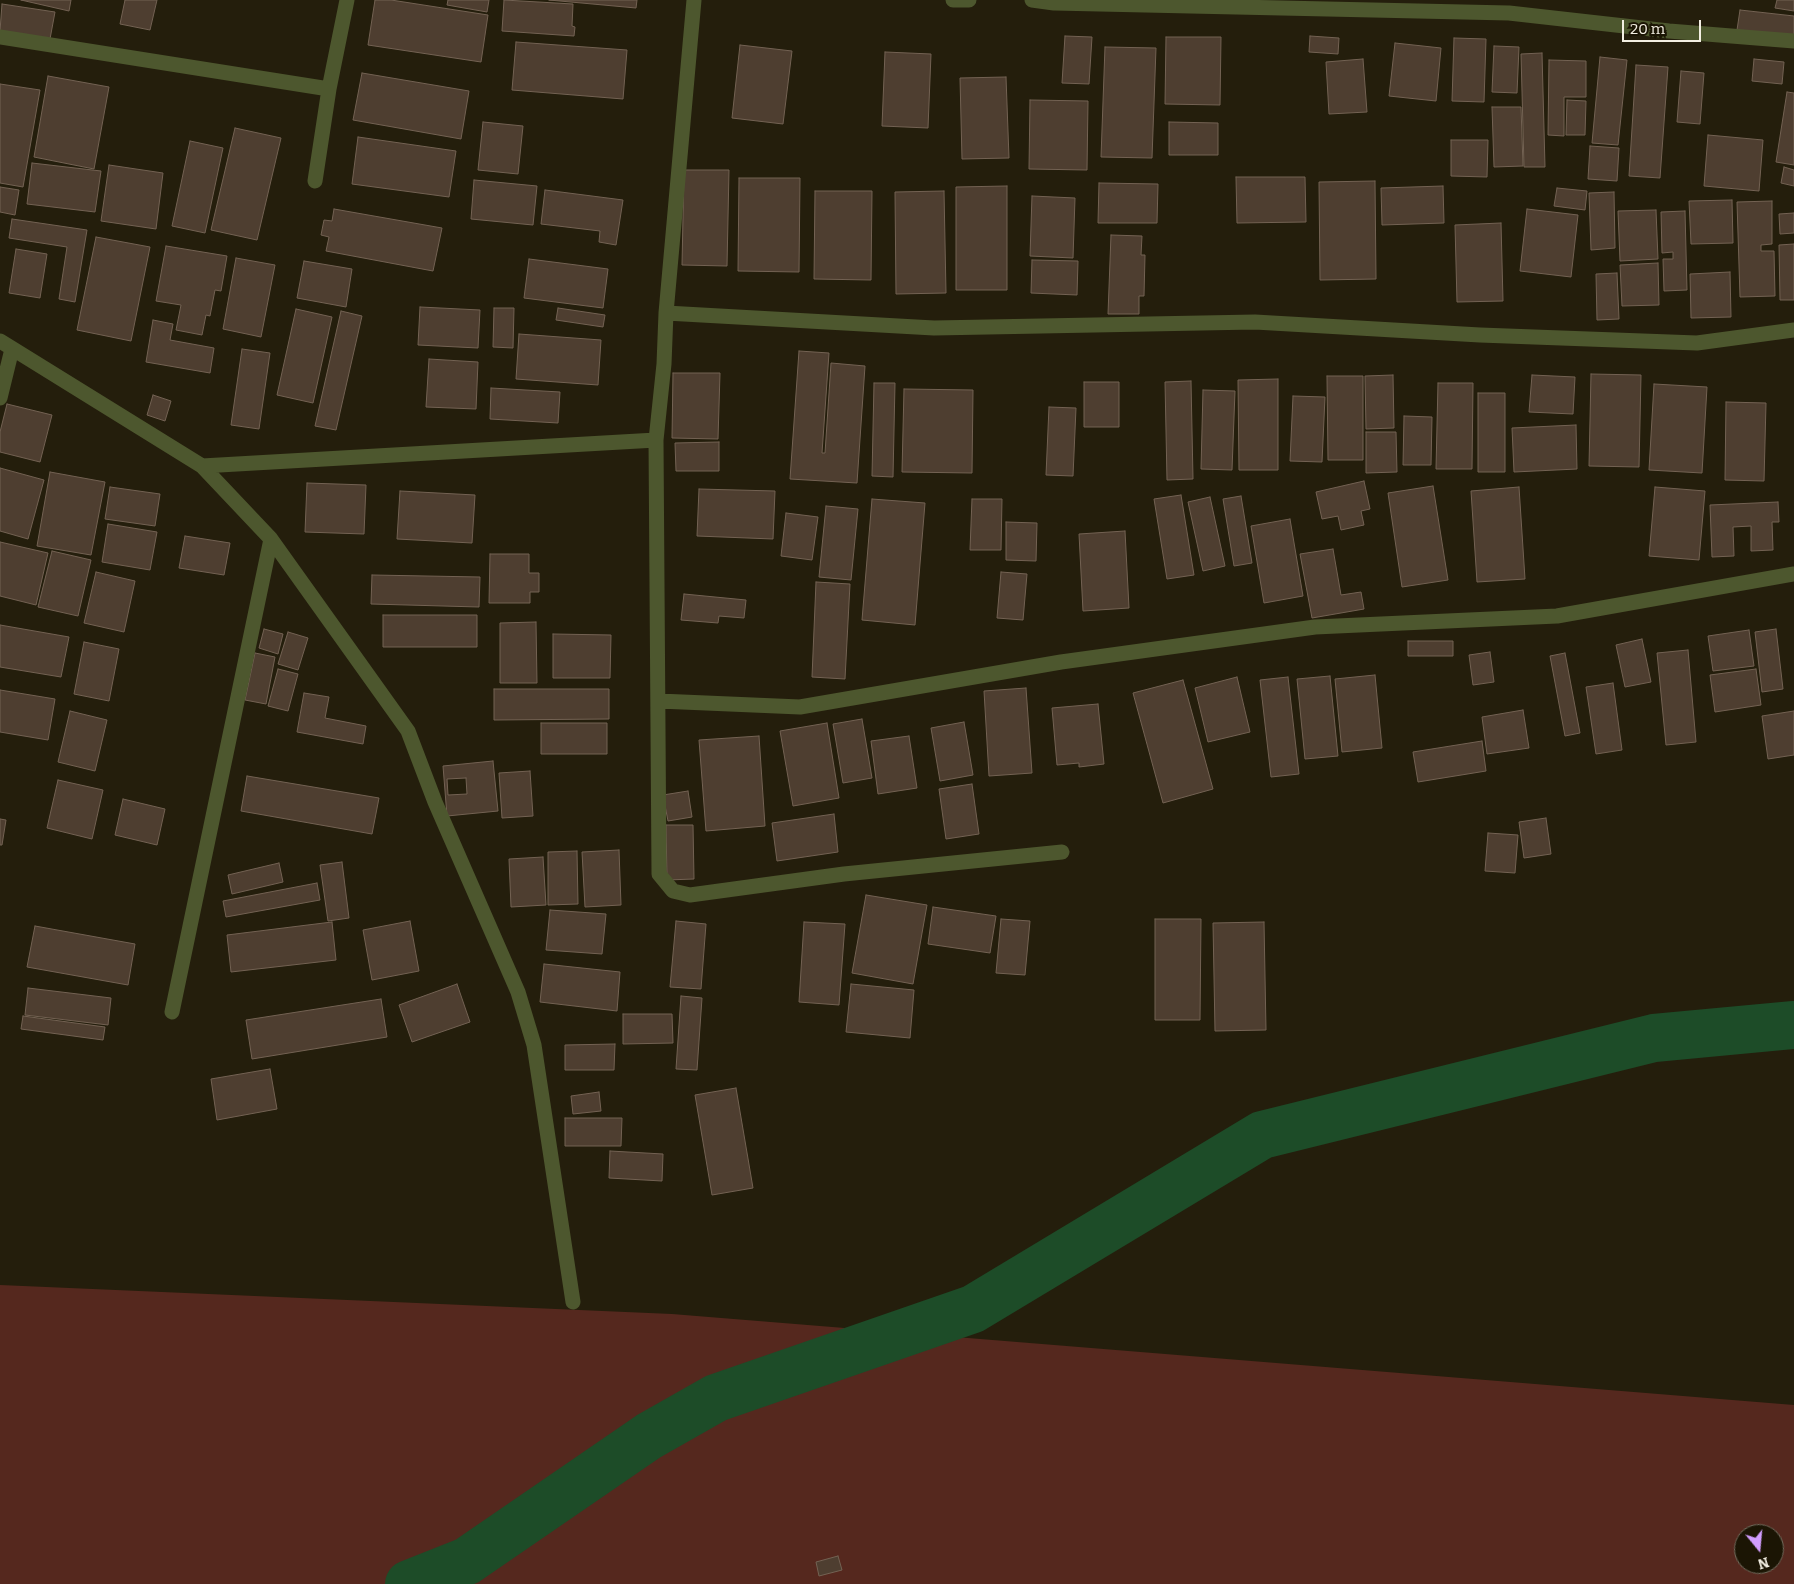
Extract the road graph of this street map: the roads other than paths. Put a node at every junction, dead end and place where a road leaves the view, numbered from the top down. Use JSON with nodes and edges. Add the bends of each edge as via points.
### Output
{"nodes":[{"id":1,"x":347,"y":0,"type":"edge"},
{"id":2,"x":694,"y":0,"type":"edge"},
{"id":3,"x":953,"y":0,"type":"edge"},
{"id":4,"x":969,"y":0,"type":"edge"},
{"id":5,"x":1032,"y":0,"type":"edge"},
{"id":6,"x":0,"y":37,"type":"edge"},
{"id":7,"x":1794,"y":41,"type":"edge"},
{"id":8,"x":329,"y":88,"type":"junction"},
{"id":9,"x":315,"y":181,"type":"dead end"},
{"id":10,"x":666,"y":313,"type":"junction"},
{"id":11,"x":1794,"y":330,"type":"edge"},
{"id":12,"x":6,"y":345,"type":"edge"},
{"id":13,"x":0,"y":398,"type":"edge"},
{"id":14,"x":656,"y":440,"type":"junction"},
{"id":15,"x":202,"y":466,"type":"junction"},
{"id":16,"x":271,"y":540,"type":"junction"},
{"id":17,"x":1794,"y":574,"type":"edge"},
{"id":18,"x":659,"y":702,"type":"junction"},
{"id":19,"x":1062,"y":852,"type":"dead end"},
{"id":20,"x":172,"y":1012,"type":"dead end"},
{"id":21,"x":573,"y":1302,"type":"dead end"}],
"edges":[{"from":1,"to":8,"type":"street"},
{"from":2,"to":10,"type":"street"},
{"from":3,"to":4,"type":"street"},
{"from":5,"to":7,"type":"street","via":[[1509,13]]},
{"from":6,"to":8,"type":"street"},
{"from":8,"to":9,"type":"street"},
{"from":10,"to":11,"type":"street","via":[[934,328],[1255,322],[1697,344]]},
{"from":10,"to":14,"type":"street"},
{"from":12,"to":13,"type":"street"},
{"from":12,"to":15,"type":"street"},
{"from":14,"to":15,"type":"street"},
{"from":14,"to":18,"type":"street"},
{"from":15,"to":16,"type":"street"},
{"from":16,"to":20,"type":"street"},
{"from":16,"to":21,"type":"street","via":[[408,731],[435,802],[518,992],[534,1045]]},
{"from":17,"to":18,"type":"street","via":[[1557,616],[1315,627],[1061,662],[800,707]]},
{"from":18,"to":19,"type":"street","via":[[659,874],[673,891],[690,895],[844,874]]}]}
